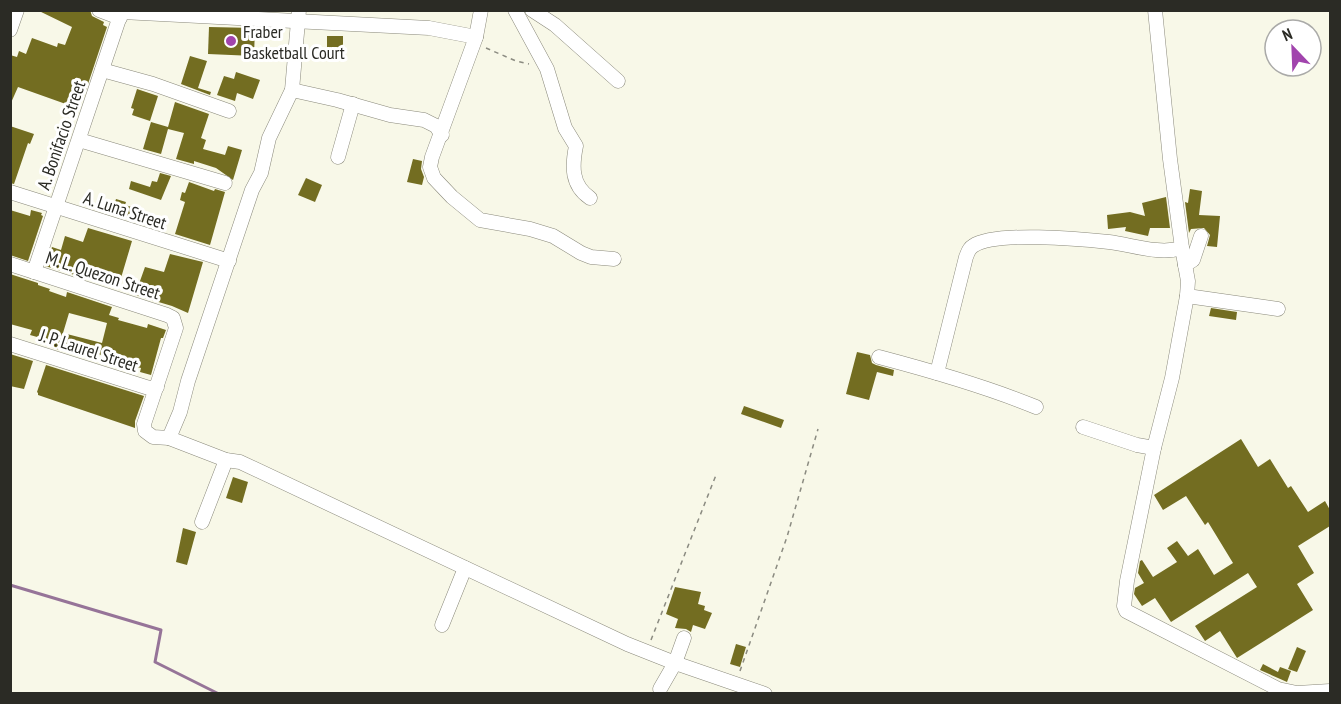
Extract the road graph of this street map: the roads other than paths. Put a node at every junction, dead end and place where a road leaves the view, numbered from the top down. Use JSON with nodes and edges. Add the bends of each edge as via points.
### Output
{"nodes":[{"id":1,"x":17,"y":10,"type":"edge"},
{"id":2,"x":99,"y":10,"type":"edge"},
{"id":3,"x":481,"y":10,"type":"edge"},
{"id":4,"x":515,"y":10,"type":"edge"},
{"id":5,"x":532,"y":10,"type":"edge"},
{"id":6,"x":1155,"y":10,"type":"edge"},
{"id":7,"x":121,"y":14,"type":"edge"},
{"id":8,"x":299,"y":16,"type":"edge"},
{"id":9,"x":10,"y":30,"type":"edge"},
{"id":10,"x":476,"y":37,"type":"junction"},
{"id":11,"x":102,"y":70,"type":"junction"},
{"id":12,"x":618,"y":81,"type":"dead end"},
{"id":13,"x":292,"y":90,"type":"junction"},
{"id":14,"x":353,"y":104,"type":"junction"},
{"id":15,"x":229,"y":111,"type":"dead end"},
{"id":16,"x":442,"y":135,"type":"junction"},
{"id":17,"x":79,"y":140,"type":"junction"},
{"id":18,"x":338,"y":157,"type":"dead end"},
{"id":19,"x":225,"y":183,"type":"dead end"},
{"id":20,"x":10,"y":192,"type":"edge"},
{"id":21,"x":590,"y":198,"type":"dead end"},
{"id":22,"x":56,"y":207,"type":"junction"},
{"id":23,"x":1201,"y":236,"type":"dead end"},
{"id":24,"x":1182,"y":248,"type":"junction"},
{"id":25,"x":614,"y":259,"type":"dead end"},
{"id":26,"x":229,"y":261,"type":"junction"},
{"id":27,"x":10,"y":264,"type":"edge"},
{"id":28,"x":1185,"y":265,"type":"junction"},
{"id":29,"x":34,"y":272,"type":"junction"},
{"id":30,"x":1187,"y":296,"type":"junction"},
{"id":31,"x":1278,"y":309,"type":"dead end"},
{"id":32,"x":10,"y":344,"type":"edge"},
{"id":33,"x":879,"y":357,"type":"dead end"},
{"id":34,"x":937,"y":373,"type":"junction"},
{"id":35,"x":157,"y":387,"type":"junction"},
{"id":36,"x":1036,"y":407,"type":"dead end"},
{"id":37,"x":1083,"y":427,"type":"dead end"},
{"id":38,"x":169,"y":438,"type":"junction"},
{"id":39,"x":1154,"y":448,"type":"junction"},
{"id":40,"x":226,"y":459,"type":"junction"},
{"id":41,"x":202,"y":522,"type":"dead end"},
{"id":42,"x":465,"y":568,"type":"junction"},
{"id":43,"x":442,"y":625,"type":"dead end"},
{"id":44,"x":684,"y":639,"type":"dead end"},
{"id":45,"x":675,"y":663,"type":"junction"},
{"id":46,"x":660,"y":689,"type":"dead end"},
{"id":47,"x":1330,"y":691,"type":"edge"},
{"id":48,"x":765,"y":693,"type":"edge"}],
"edges":[{"from":1,"to":9,"type":"street"},
{"from":2,"to":7,"type":"street"},
{"from":3,"to":10,"type":"street"},
{"from":4,"to":21,"type":"street","via":[[547,69],[565,128],[576,146],[573,164],[577,185]]},
{"from":5,"to":12,"type":"street","via":[[555,25]]},
{"from":6,"to":24,"type":"street"},
{"from":7,"to":8,"type":"street"},
{"from":7,"to":11,"type":"street","name":"A. Bonifacio Street"},
{"from":8,"to":10,"type":"street","via":[[429,28]]},
{"from":8,"to":13,"type":"street"},
{"from":10,"to":16,"type":"street"},
{"from":11,"to":15,"type":"street"},
{"from":11,"to":17,"type":"street","name":"A. Bonifacio Street"},
{"from":13,"to":14,"type":"street"},
{"from":13,"to":26,"type":"street","via":[[269,138],[261,173]]},
{"from":14,"to":16,"type":"street","via":[[424,120],[436,126]]},
{"from":14,"to":18,"type":"street"},
{"from":16,"to":25,"type":"street","via":[[430,167],[434,178],[480,220],[530,229],[553,236],[591,257]]},
{"from":17,"to":19,"type":"street"},
{"from":17,"to":22,"type":"street","name":"A. Bonifacio Street"},
{"from":20,"to":22,"type":"street","name":"A. Luna Street"},
{"from":22,"to":26,"type":"street","name":"A. Luna Street"},
{"from":22,"to":29,"type":"street","name":"A. Bonifacio Street"},
{"from":23,"to":28,"type":"street","via":[[1193,260]]},
{"from":24,"to":28,"type":"street"},
{"from":24,"to":34,"type":"street","via":[[1164,251],[1084,239],[1022,238],[975,244],[966,257]]},
{"from":26,"to":38,"type":"street"},
{"from":27,"to":29,"type":"street","name":"M. L. Quezon Street"},
{"from":28,"to":30,"type":"street"},
{"from":29,"to":35,"type":"street","name":"M. L. Quezon Street","via":[[173,318],[176,328]]},
{"from":30,"to":31,"type":"street"},
{"from":30,"to":39,"type":"street","via":[[1168,399]]},
{"from":32,"to":35,"type":"street","name":"J. P. Laurel Street","via":[[149,388]]},
{"from":33,"to":34,"type":"street"},
{"from":34,"to":36,"type":"street"},
{"from":35,"to":38,"type":"street","via":[[144,428],[153,437]]},
{"from":37,"to":39,"type":"street"},
{"from":38,"to":40,"type":"street"},
{"from":39,"to":47,"type":"street","via":[[1127,581],[1126,611],[1278,689],[1297,693]]},
{"from":40,"to":41,"type":"street"},
{"from":40,"to":42,"type":"street","via":[[240,462]]},
{"from":42,"to":43,"type":"street"},
{"from":42,"to":45,"type":"street"},
{"from":44,"to":45,"type":"street"},
{"from":45,"to":46,"type":"street"},
{"from":45,"to":48,"type":"street"}]}
